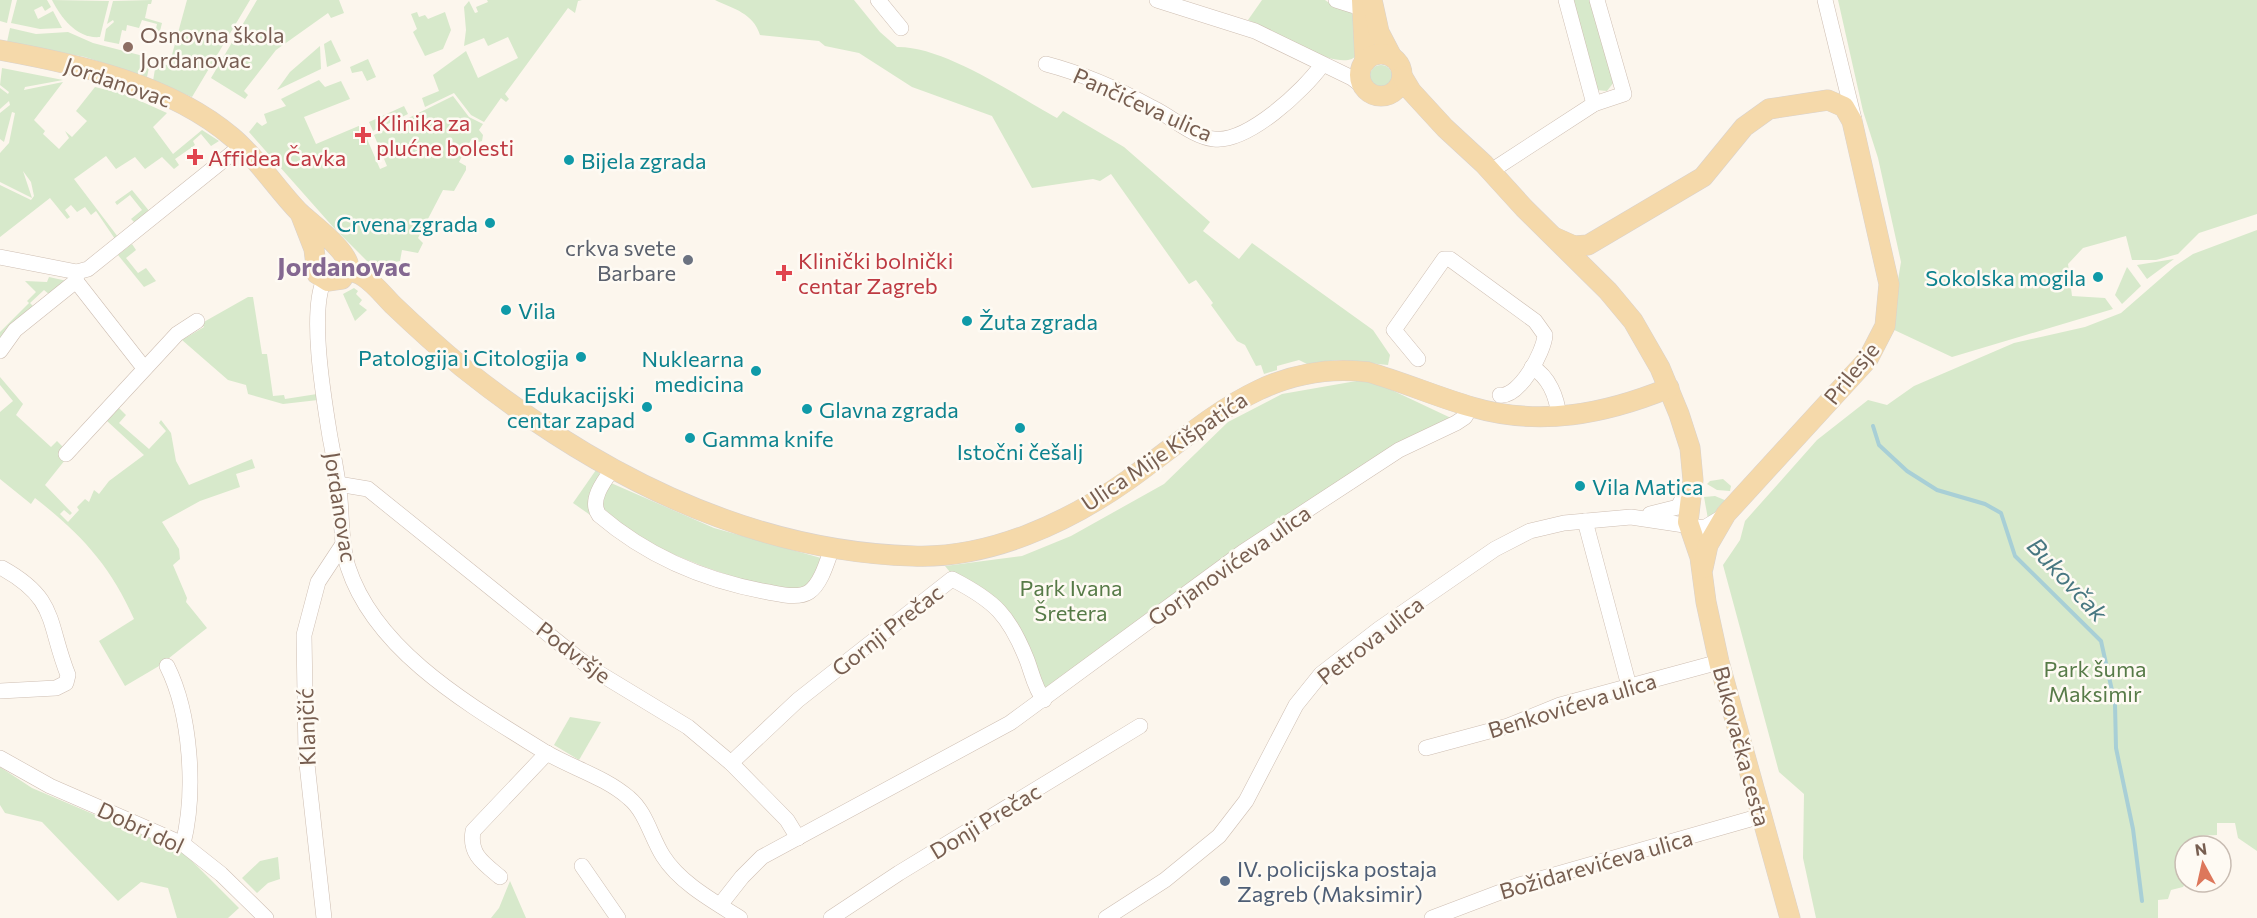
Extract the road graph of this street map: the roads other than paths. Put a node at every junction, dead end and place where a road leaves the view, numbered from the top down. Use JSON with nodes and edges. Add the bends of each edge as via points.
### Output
{"nodes":[{"id":1,"x":878,"y":0,"type":"edge"},
{"id":2,"x":1157,"y":0,"type":"edge"},
{"id":3,"x":1336,"y":0,"type":"edge"},
{"id":4,"x":1566,"y":0,"type":"edge"},
{"id":5,"x":1597,"y":0,"type":"edge"},
{"id":6,"x":1825,"y":0,"type":"edge"},
{"id":7,"x":1368,"y":3,"type":"edge"},
{"id":8,"x":901,"y":28,"type":"dead end"},
{"id":9,"x":0,"y":50,"type":"edge"},
{"id":10,"x":1392,"y":57,"type":"junction"},
{"id":11,"x":1365,"y":63,"type":"junction"},
{"id":12,"x":1046,"y":64,"type":"dead end"},
{"id":13,"x":1326,"y":67,"type":"junction"},
{"id":14,"x":1841,"y":71,"type":"junction"},
{"id":15,"x":1402,"y":76,"type":"junction"},
{"id":16,"x":1364,"y":87,"type":"junction"},
{"id":17,"x":1386,"y":96,"type":"junction"},
{"id":18,"x":1821,"y":100,"type":"junction"},
{"id":19,"x":1594,"y":104,"type":"junction"},
{"id":20,"x":1445,"y":128,"type":"junction"},
{"id":21,"x":1854,"y":128,"type":"junction"},
{"id":22,"x":241,"y":146,"type":"junction"},
{"id":23,"x":1491,"y":171,"type":"junction"},
{"id":24,"x":300,"y":213,"type":"junction"},
{"id":25,"x":1549,"y":233,"type":"junction"},
{"id":26,"x":1588,"y":245,"type":"junction"},
{"id":27,"x":338,"y":249,"type":"junction"},
{"id":28,"x":0,"y":257,"type":"edge"},
{"id":29,"x":315,"y":263,"type":"junction"},
{"id":30,"x":348,"y":271,"type":"junction"},
{"id":31,"x":1587,"y":271,"type":"junction"},
{"id":32,"x":76,"y":277,"type":"junction"},
{"id":33,"x":324,"y":280,"type":"junction"},
{"id":34,"x":197,"y":321,"type":"dead end"},
{"id":35,"x":0,"y":351,"type":"edge"},
{"id":36,"x":1418,"y":359,"type":"dead end"},
{"id":37,"x":144,"y":368,"type":"junction"},
{"id":38,"x":1529,"y":370,"type":"junction"},
{"id":39,"x":1669,"y":388,"type":"junction"},
{"id":40,"x":1500,"y":395,"type":"dead end"},
{"id":41,"x":1471,"y":407,"type":"junction"},
{"id":42,"x":1559,"y":417,"type":"junction"},
{"id":43,"x":66,"y":454,"type":"dead end"},
{"id":44,"x":612,"y":470,"type":"junction"},
{"id":45,"x":1693,"y":472,"type":"junction"},
{"id":46,"x":338,"y":484,"type":"junction"},
{"id":47,"x":1726,"y":514,"type":"junction"},
{"id":48,"x":1631,"y":518,"type":"junction"},
{"id":49,"x":1585,"y":521,"type":"junction"},
{"id":50,"x":1689,"y":527,"type":"junction"},
{"id":51,"x":343,"y":544,"type":"junction"},
{"id":52,"x":832,"y":548,"type":"junction"},
{"id":53,"x":1704,"y":564,"type":"junction"},
{"id":54,"x":2,"y":568,"type":"dead end"},
{"id":55,"x":1719,"y":662,"type":"junction"},
{"id":56,"x":167,"y":666,"type":"dead end"},
{"id":57,"x":1629,"y":686,"type":"junction"},
{"id":58,"x":0,"y":691,"type":"edge"},
{"id":59,"x":1044,"y":699,"type":"junction"},
{"id":60,"x":1140,"y":726,"type":"dead end"},
{"id":61,"x":1426,"y":748,"type":"dead end"},
{"id":62,"x":547,"y":753,"type":"junction"},
{"id":63,"x":0,"y":758,"type":"edge"},
{"id":64,"x":731,"y":763,"type":"junction"},
{"id":65,"x":1761,"y":816,"type":"junction"},
{"id":66,"x":798,"y":838,"type":"junction"},
{"id":67,"x":183,"y":844,"type":"junction"},
{"id":68,"x":582,"y":866,"type":"dead end"},
{"id":69,"x":500,"y":877,"type":"dead end"},
{"id":70,"x":720,"y":905,"type":"junction"},
{"id":71,"x":1450,"y":914,"type":"edge"},
{"id":72,"x":266,"y":918,"type":"edge"},
{"id":73,"x":324,"y":918,"type":"edge"},
{"id":74,"x":618,"y":918,"type":"edge"},
{"id":75,"x":740,"y":918,"type":"edge"},
{"id":76,"x":831,"y":918,"type":"edge"},
{"id":77,"x":1106,"y":918,"type":"edge"},
{"id":78,"x":1432,"y":918,"type":"edge"},
{"id":79,"x":1790,"y":918,"type":"edge"}],
"edges":[{"from":1,"to":8,"type":"street"},
{"from":2,"to":13,"type":"street","via":[[1237,24]]},
{"from":3,"to":7,"type":"street"},
{"from":4,"to":19,"type":"street"},
{"from":5,"to":19,"type":"street","via":[[1624,94]]},
{"from":6,"to":14,"type":"street","name":"Prilesje"},
{"from":7,"to":10,"type":"main road"},
{"from":7,"to":11,"type":"main road"},
{"from":9,"to":22,"type":"main road","name":"Jordanovac","via":[[114,76],[187,106]]},
{"from":10,"to":11,"type":"main road","via":[[1375,56]]},
{"from":10,"to":15,"type":"main road"},
{"from":11,"to":13,"type":"street","via":[[1349,69]]},
{"from":11,"to":16,"type":"main road","via":[[1360,74]]},
{"from":12,"to":13,"type":"street","name":"Pančićeva ulica","via":[[1112,86],[1197,134],[1214,139],[1242,132],[1274,113]]},
{"from":13,"to":16,"type":"street"},
{"from":14,"to":18,"type":"street","via":[[1837,90]]},
{"from":14,"to":21,"type":"street","name":"Prilesje","via":[[1848,88]]},
{"from":15,"to":17,"type":"main road","via":[[1397,89]]},
{"from":15,"to":20,"type":"main road","name":"Bukovačka cesta"},
{"from":16,"to":17,"type":"main road","via":[[1374,95]]},
{"from":17,"to":20,"type":"main road","name":"Bukovačka cesta"},
{"from":18,"to":21,"type":"main road","name":"Prilesje","via":[[1844,107]]},
{"from":18,"to":26,"type":"main road","via":[[1759,114],[1703,177]]},
{"from":19,"to":23,"type":"street"},
{"from":20,"to":23,"type":"main road","name":"Bukovačka cesta"},
{"from":21,"to":47,"type":"main road","name":"Prilesje","via":[[1889,284],[1885,326],[1868,359]]},
{"from":22,"to":24,"type":"main road","name":"Jordanovac"},
{"from":22,"to":32,"type":"street"},
{"from":23,"to":25,"type":"main road","name":"Bukovačka cesta"},
{"from":24,"to":27,"type":"main road"},
{"from":24,"to":29,"type":"main road","via":[[314,249]]},
{"from":25,"to":26,"type":"main road","name":"Bukovačka cesta","via":[[1574,246]]},
{"from":25,"to":31,"type":"main road","name":"Bukovačka cesta"},
{"from":26,"to":31,"type":"main road","via":[[1584,257]]},
{"from":27,"to":29,"type":"main road","via":[[325,250]]},
{"from":27,"to":30,"type":"main road","via":[[348,259]]},
{"from":28,"to":32,"type":"street"},
{"from":29,"to":33,"type":"main road","via":[[317,274]]},
{"from":30,"to":33,"type":"main road","via":[[337,281]]},
{"from":30,"to":44,"type":"main road","name":"Ulica Mije Kišpatića","via":[[366,278],[442,350],[502,398]]},
{"from":31,"to":39,"type":"main road","name":"Bukovačka cesta","via":[[1633,321]]},
{"from":32,"to":35,"type":"street","via":[[15,330]]},
{"from":32,"to":37,"type":"street"},
{"from":33,"to":46,"type":"street","name":"Jordanovac","via":[[318,315],[324,402]]},
{"from":34,"to":37,"type":"street","via":[[177,334]]},
{"from":36,"to":38,"type":"street","via":[[1394,330],[1444,260],[1450,259],[1542,329],[1545,343]]},
{"from":37,"to":43,"type":"street"},
{"from":38,"to":40,"type":"street","via":[[1512,394]]},
{"from":38,"to":42,"type":"street","via":[[1556,395]]},
{"from":39,"to":42,"type":"main road","name":"Ulica Mije Kišpatića","via":[[1613,409]]},
{"from":39,"to":45,"type":"main road","name":"Bukovačka cesta","via":[[1687,439]]},
{"from":41,"to":42,"type":"main road","name":"Ulica Mije Kišpatića","via":[[1510,415]]},
{"from":41,"to":52,"type":"main road","name":"Ulica Mije Kišpatića","via":[[1368,372],[1314,372],[1253,390],[1103,496],[1005,543],[917,557]]},
{"from":41,"to":59,"type":"street","name":"Gorjanovićeva ulica","via":[[1456,423],[1400,450],[1243,552]]},
{"from":44,"to":52,"type":"main road","name":"Ulica Mije Kišpatića","via":[[754,530]]},
{"from":44,"to":52,"type":"street","via":[[595,500],[599,515],[645,548],[702,575],[745,588],[801,595],[815,586]]},
{"from":45,"to":48,"type":"street","via":[[1687,494],[1678,507]]},
{"from":45,"to":50,"type":"main road","name":"Bukovačka cesta"},
{"from":46,"to":51,"type":"street","name":"Jordanovac"},
{"from":46,"to":64,"type":"street","name":"Podvršje","via":[[368,489],[589,667],[688,727]]},
{"from":47,"to":50,"type":"street","name":"Prilesje","via":[[1708,527]]},
{"from":47,"to":53,"type":"main road","name":"Prilesje","via":[[1711,537]]},
{"from":48,"to":49,"type":"street","name":"Petrova ulica"},
{"from":48,"to":50,"type":"street","name":"Petrova ulica"},
{"from":49,"to":57,"type":"street"},
{"from":49,"to":77,"type":"street","name":"Petrova ulica","via":[[1544,527],[1505,543],[1344,654],[1321,674],[1296,705],[1246,801],[1220,836],[1165,880]]},
{"from":50,"to":53,"type":"main road","name":"Bukovačka cesta"},
{"from":51,"to":62,"type":"street","name":"Jordanovac","via":[[354,582],[376,619],[407,655],[427,673]]},
{"from":51,"to":73,"type":"street","name":"Klanjčić","via":[[318,582],[304,634],[306,755]]},
{"from":53,"to":55,"type":"main road","name":"Bukovačka cesta","via":[[1706,602]]},
{"from":54,"to":58,"type":"street","via":[[23,579],[39,594],[53,620],[68,675],[66,683],[56,688]]},
{"from":55,"to":57,"type":"street","name":"Benkovićeva ulica"},
{"from":55,"to":65,"type":"main road","name":"Bukovačka cesta"},
{"from":56,"to":67,"type":"street","via":[[178,690],[188,748]]},
{"from":57,"to":61,"type":"street","name":"Benkovićeva ulica"},
{"from":59,"to":64,"type":"street","name":"Gornji Prečac","via":[[1021,646],[999,609],[952,579],[798,700]]},
{"from":59,"to":66,"type":"street","name":"Gorjanovićeva ulica","via":[[953,756]]},
{"from":60,"to":76,"type":"street","name":"Donji Prečac"},
{"from":62,"to":69,"type":"street","via":[[473,831],[471,844],[477,857]]},
{"from":62,"to":70,"type":"street","name":"Jordanovac","via":[[630,798],[676,873]]},
{"from":63,"to":67,"type":"street","name":"Dobri dol","via":[[50,786]]},
{"from":64,"to":66,"type":"street","name":"Podvršje","via":[[787,820]]},
{"from":65,"to":71,"type":"street","name":"Božidarevićeva ulica","via":[[1519,885]]},
{"from":65,"to":79,"type":"main road","name":"Bukovačka cesta"},
{"from":66,"to":70,"type":"street","name":"Gorjanovićeva ulica","via":[[750,867]]},
{"from":67,"to":72,"type":"street","name":"Dobri dol"},
{"from":68,"to":74,"type":"street"},
{"from":70,"to":75,"type":"street","name":"Jordanovac"},
{"from":71,"to":78,"type":"street","name":"Božidarevićeva ulica"}]}
